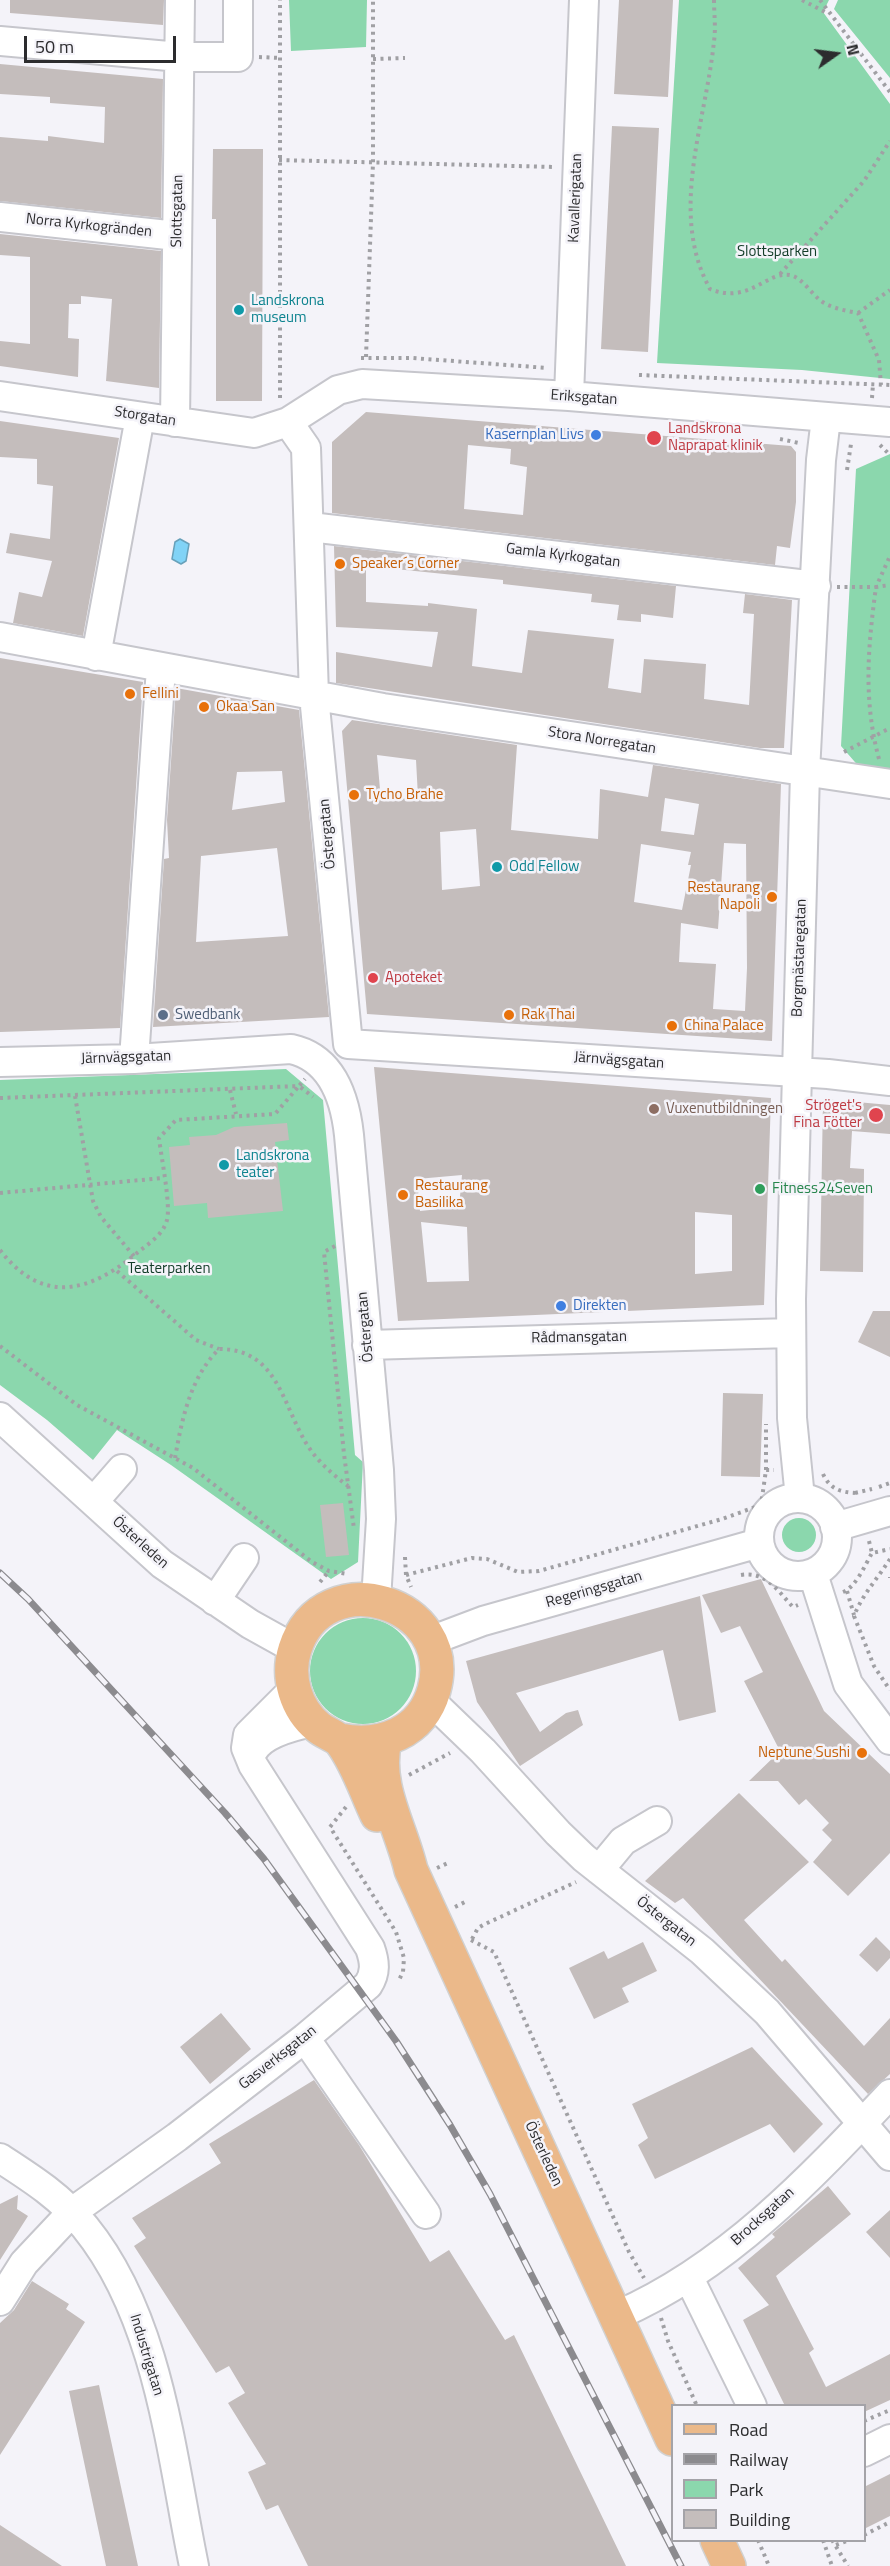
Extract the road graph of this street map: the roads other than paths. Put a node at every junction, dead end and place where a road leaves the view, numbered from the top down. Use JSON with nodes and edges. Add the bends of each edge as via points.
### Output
{"nodes":[{"id":1,"x":180,"y":0,"type":"edge"},
{"id":2,"x":238,"y":0,"type":"edge"},
{"id":3,"x":584,"y":0,"type":"edge"},
{"id":4,"x":0,"y":41,"type":"edge"},
{"id":5,"x":180,"y":57,"type":"junction"},
{"id":6,"x":0,"y":217,"type":"edge"},
{"id":7,"x":177,"y":236,"type":"junction"},
{"id":8,"x":569,"y":383,"type":"junction"},
{"id":9,"x":0,"y":396,"type":"edge"},
{"id":10,"x":284,"y":412,"type":"junction"},
{"id":11,"x":140,"y":417,"type":"junction"},
{"id":12,"x":175,"y":422,"type":"junction"},
{"id":13,"x":825,"y":431,"type":"junction"},
{"id":14,"x":885,"y":433,"type":"edge"},
{"id":15,"x":310,"y":527,"type":"junction"},
{"id":16,"x":832,"y":587,"type":"junction"},
{"id":17,"x":0,"y":638,"type":"edge"},
{"id":18,"x":96,"y":656,"type":"junction"},
{"id":19,"x":161,"y":668,"type":"junction"},
{"id":20,"x":315,"y":696,"type":"junction"},
{"id":21,"x":817,"y":774,"type":"junction"},
{"id":22,"x":885,"y":774,"type":"edge"},
{"id":23,"x":348,"y":1044,"type":"joint"},
{"id":24,"x":134,"y":1059,"type":"junction"},
{"id":25,"x":0,"y":1062,"type":"edge"},
{"id":26,"x":320,"y":1063,"type":"joint"},
{"id":27,"x":796,"y":1073,"type":"junction"},
{"id":28,"x":890,"y":1081,"type":"edge"},
{"id":29,"x":791,"y":1333,"type":"junction"},
{"id":30,"x":367,"y":1345,"type":"junction"},
{"id":31,"x":0,"y":1417,"type":"edge"},
{"id":32,"x":122,"y":1469,"type":"dead end"},
{"id":33,"x":800,"y":1498,"type":"junction"},
{"id":34,"x":95,"y":1500,"type":"junction"},
{"id":35,"x":890,"y":1511,"type":"edge"},
{"id":36,"x":836,"y":1527,"type":"junction"},
{"id":37,"x":759,"y":1543,"type":"junction"},
{"id":38,"x":244,"y":1558,"type":"dead end"},
{"id":39,"x":816,"y":1586,"type":"junction"},
{"id":40,"x":215,"y":1600,"type":"junction"},
{"id":41,"x":376,"y":1600,"type":"junction"},
{"id":42,"x":430,"y":1641,"type":"junction"},
{"id":43,"x":295,"y":1649,"type":"junction"},
{"id":44,"x":294,"y":1689,"type":"junction"},
{"id":45,"x":430,"y":1700,"type":"junction"},
{"id":46,"x":312,"y":1722,"type":"junction"},
{"id":47,"x":340,"y":1740,"type":"junction"},
{"id":48,"x":890,"y":1740,"type":"edge"},
{"id":49,"x":385,"y":1741,"type":"junction"},
{"id":50,"x":253,"y":1765,"type":"junction"},
{"id":51,"x":657,"y":1821,"type":"dead end"},
{"id":52,"x":597,"y":1868,"type":"junction"},
{"id":53,"x":429,"y":1869,"type":"junction"},
{"id":54,"x":305,"y":2038,"type":"junction"},
{"id":55,"x":890,"y":2094,"type":"edge"},
{"id":56,"x":862,"y":2126,"type":"junction"},
{"id":57,"x":890,"y":2156,"type":"edge"},
{"id":58,"x":0,"y":2158,"type":"edge"},
{"id":59,"x":72,"y":2212,"type":"junction"},
{"id":60,"x":426,"y":2214,"type":"dead end"},
{"id":61,"x":689,"y":2278,"type":"junction"},
{"id":62,"x":0,"y":2301,"type":"edge"},
{"id":63,"x":618,"y":2315,"type":"junction"},
{"id":64,"x":751,"y":2404,"type":"edge"},
{"id":65,"x":671,"y":2437,"type":"edge"},
{"id":66,"x":890,"y":2439,"type":"edge"},
{"id":67,"x":866,"y":2451,"type":"edge"},
{"id":68,"x":717,"y":2542,"type":"edge"},
{"id":69,"x":194,"y":2566,"type":"edge"},
{"id":70,"x":729,"y":2566,"type":"edge"}],
"edges":[{"from":1,"to":5,"type":"street","name":"Slottsgatan"},
{"from":2,"to":5,"type":"street","via":[[238,57]]},
{"from":3,"to":8,"type":"street","name":"Kavallerigatan"},
{"from":4,"to":5,"type":"street"},
{"from":5,"to":7,"type":"street","name":"Slottsgatan"},
{"from":6,"to":7,"type":"street","name":"Norra Kyrkogränden"},
{"from":7,"to":12,"type":"street","name":"Slottsgatan"},
{"from":8,"to":10,"type":"street","name":"Eriksgatan","via":[[362,384]]},
{"from":8,"to":13,"type":"street","name":"Eriksgatan"},
{"from":9,"to":11,"type":"street","name":"Storgatan"},
{"from":10,"to":12,"type":"street","name":"Storgatan","via":[[254,433]]},
{"from":10,"to":15,"type":"street","name":"Östergatan","via":[[306,448]]},
{"from":11,"to":12,"type":"street","name":"Storgatan"},
{"from":11,"to":18,"type":"street"},
{"from":13,"to":14,"type":"street","name":"Eriksgatan"},
{"from":13,"to":16,"type":"street","name":"Borgmästaregatan"},
{"from":15,"to":16,"type":"street","name":"Gamla Kyrkogatan"},
{"from":15,"to":20,"type":"street","name":"Östergatan"},
{"from":16,"to":21,"type":"street","name":"Borgmästaregatan"},
{"from":17,"to":18,"type":"street","name":"Stora Norregatan"},
{"from":18,"to":19,"type":"street","name":"Stora Norregatan"},
{"from":19,"to":20,"type":"street","name":"Stora Norregatan"},
{"from":19,"to":24,"type":"street"},
{"from":20,"to":21,"type":"street","name":"Stora Norregatan"},
{"from":20,"to":23,"type":"street","name":"Östergatan"},
{"from":21,"to":22,"type":"street","name":"Stora Norregatan"},
{"from":21,"to":27,"type":"street","name":"Borgmästaregatan"},
{"from":23,"to":27,"type":"street","name":"Järnvägsgatan"},
{"from":24,"to":25,"type":"street","name":"Järnvägsgatan"},
{"from":24,"to":26,"type":"street","name":"Järnvägsgatan","via":[[291,1049],[307,1053]]},
{"from":26,"to":30,"type":"street","name":"Östergatan","via":[[345,1105]]},
{"from":27,"to":28,"type":"street","name":"Järnvägsgatan"},
{"from":27,"to":29,"type":"street","name":"Borgmästaregatan"},
{"from":29,"to":30,"type":"street","name":"Rådmansgatan"},
{"from":29,"to":33,"type":"street","name":"Borgmästaregatan","via":[[795,1469]]},
{"from":30,"to":41,"type":"street","name":"Östergatan","via":[[381,1519]]},
{"from":31,"to":34,"type":"street","name":"Österleden"},
{"from":32,"to":34,"type":"street"},
{"from":33,"to":36,"type":"street","via":[[822,1507]]},
{"from":33,"to":37,"type":"street","via":[[780,1503],[769,1511],[762,1523]]},
{"from":34,"to":40,"type":"street","name":"Österleden","via":[[162,1564]]},
{"from":35,"to":36,"type":"street"},
{"from":36,"to":39,"type":"street","via":[[833,1554]]},
{"from":37,"to":39,"type":"street","via":[[775,1569]]},
{"from":37,"to":42,"type":"street","name":"Regeringsgatan","via":[[483,1621]]},
{"from":38,"to":40,"type":"street"},
{"from":39,"to":48,"type":"street","via":[[848,1684]]},
{"from":40,"to":43,"type":"street","name":"Österleden"},
{"from":41,"to":42,"type":"main road","via":[[408,1614]]},
{"from":41,"to":43,"type":"main road","via":[[350,1600],[326,1609],[307,1626]]},
{"from":42,"to":45,"type":"main road","via":[[436,1671]]},
{"from":43,"to":44,"type":"main road"},
{"from":44,"to":46,"type":"main road"},
{"from":44,"to":50,"type":"street","name":"Gasverksgatan","via":[[248,1735],[246,1748]]},
{"from":45,"to":49,"type":"main road","via":[[412,1726]]},
{"from":45,"to":52,"type":"street","name":"Östergatan"},
{"from":46,"to":47,"type":"main road"},
{"from":46,"to":50,"type":"street","via":[[262,1740],[254,1748]]},
{"from":47,"to":49,"type":"main road","via":[[366,1744]]},
{"from":47,"to":53,"type":"main road","name":"Österleden","via":[[384,1831]]},
{"from":49,"to":53,"type":"main road","name":"Österleden","via":[[381,1755],[383,1785],[404,1839]]},
{"from":50,"to":54,"type":"street","name":"Gasverksgatan","via":[[374,1958],[368,1985]]},
{"from":51,"to":52,"type":"street","via":[[623,1841]]},
{"from":52,"to":56,"type":"street","name":"Östergatan","via":[[702,1951],[767,2012]]},
{"from":53,"to":63,"type":"main road","name":"Österleden"},
{"from":54,"to":59,"type":"street","name":"Gasverksgatan"},
{"from":54,"to":60,"type":"street"},
{"from":55,"to":56,"type":"street","name":"Brocksgatan"},
{"from":56,"to":57,"type":"street","name":"Östergatan"},
{"from":56,"to":61,"type":"street","name":"Brocksgatan","via":[[724,2252]]},
{"from":58,"to":59,"type":"street","name":"Industrigatan","via":[[43,2186]]},
{"from":59,"to":62,"type":"street","name":"Gasverksgatan","via":[[24,2263]]},
{"from":59,"to":69,"type":"street","name":"Industrigatan","via":[[112,2264],[137,2318],[158,2391]]},
{"from":61,"to":63,"type":"street","name":"Brocksgatan"},
{"from":61,"to":64,"type":"street"},
{"from":63,"to":65,"type":"main road","name":"Österleden"},
{"from":66,"to":67,"type":"street"},
{"from":68,"to":70,"type":"main road"}]}
